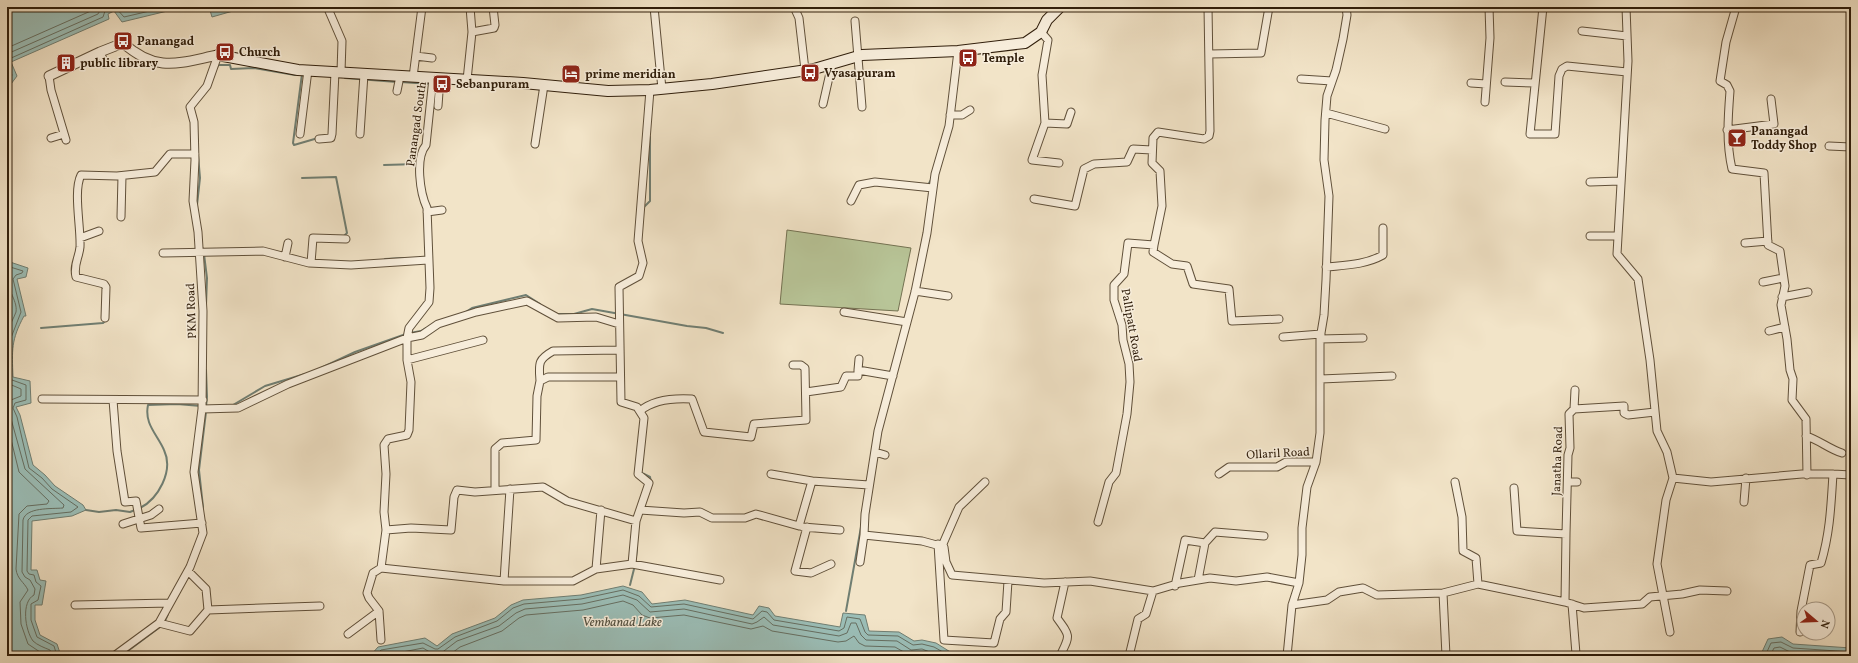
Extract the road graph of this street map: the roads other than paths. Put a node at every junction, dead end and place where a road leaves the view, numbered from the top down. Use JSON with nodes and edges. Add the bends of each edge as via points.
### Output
{"nodes":[{"id":1,"x":422,"y":7,"type":"edge"},
{"id":2,"x":470,"y":7,"type":"edge"},
{"id":3,"x":493,"y":7,"type":"edge"},
{"id":4,"x":794,"y":7,"type":"edge"},
{"id":5,"x":1208,"y":7,"type":"edge"},
{"id":6,"x":1269,"y":7,"type":"edge"},
{"id":7,"x":1346,"y":7,"type":"edge"},
{"id":8,"x":1489,"y":7,"type":"edge"},
{"id":9,"x":1543,"y":7,"type":"edge"},
{"id":10,"x":1626,"y":7,"type":"edge"},
{"id":11,"x":1736,"y":7,"type":"edge"},
{"id":12,"x":1056,"y":8,"type":"edge"},
{"id":13,"x":654,"y":9,"type":"edge"},
{"id":14,"x":329,"y":11,"type":"dead end"},
{"id":15,"x":855,"y":21,"type":"dead end"},
{"id":16,"x":1582,"y":31,"type":"dead end"},
{"id":17,"x":472,"y":32,"type":"junction"},
{"id":18,"x":1041,"y":32,"type":"junction"},
{"id":19,"x":1627,"y":36,"type":"junction"},
{"id":20,"x":958,"y":51,"type":"junction"},
{"id":21,"x":100,"y":52,"type":"junction"},
{"id":22,"x":1210,"y":54,"type":"junction"},
{"id":23,"x":218,"y":55,"type":"junction"},
{"id":24,"x":416,"y":56,"type":"junction"},
{"id":25,"x":858,"y":57,"type":"junction"},
{"id":26,"x":432,"y":58,"type":"dead end"},
{"id":27,"x":105,"y":64,"type":"dead end"},
{"id":28,"x":832,"y":64,"type":"junction"},
{"id":29,"x":308,"y":70,"type":"junction"},
{"id":30,"x":805,"y":70,"type":"junction"},
{"id":31,"x":338,"y":72,"type":"junction"},
{"id":32,"x":1627,"y":72,"type":"junction"},
{"id":33,"x":364,"y":74,"type":"junction"},
{"id":34,"x":49,"y":76,"type":"joint"},
{"id":35,"x":400,"y":76,"type":"junction"},
{"id":36,"x":413,"y":77,"type":"junction"},
{"id":37,"x":437,"y":78,"type":"junction"},
{"id":38,"x":1301,"y":79,"type":"dead end"},
{"id":39,"x":467,"y":80,"type":"junction"},
{"id":40,"x":1332,"y":81,"type":"junction"},
{"id":41,"x":1504,"y":82,"type":"dead end"},
{"id":42,"x":1471,"y":83,"type":"dead end"},
{"id":43,"x":1534,"y":83,"type":"junction"},
{"id":44,"x":1486,"y":84,"type":"junction"},
{"id":45,"x":544,"y":85,"type":"junction"},
{"id":46,"x":662,"y":89,"type":"junction"},
{"id":47,"x":650,"y":90,"type":"junction"},
{"id":48,"x":397,"y":91,"type":"dead end"},
{"id":49,"x":1771,"y":99,"type":"dead end"},
{"id":50,"x":1485,"y":102,"type":"dead end"},
{"id":51,"x":823,"y":104,"type":"dead end"},
{"id":52,"x":438,"y":106,"type":"dead end"},
{"id":53,"x":862,"y":107,"type":"dead end"},
{"id":54,"x":970,"y":110,"type":"dead end"},
{"id":55,"x":1071,"y":112,"type":"dead end"},
{"id":56,"x":1326,"y":113,"type":"junction"},
{"id":57,"x":950,"y":115,"type":"junction"},
{"id":58,"x":1045,"y":123,"type":"junction"},
{"id":59,"x":1385,"y":129,"type":"dead end"},
{"id":60,"x":1728,"y":130,"type":"junction"},
{"id":61,"x":300,"y":134,"type":"dead end"},
{"id":62,"x":360,"y":134,"type":"dead end"},
{"id":63,"x":51,"y":138,"type":"dead end"},
{"id":64,"x":319,"y":139,"type":"dead end"},
{"id":65,"x":535,"y":144,"type":"dead end"},
{"id":66,"x":1829,"y":146,"type":"dead end"},
{"id":67,"x":1851,"y":147,"type":"edge"},
{"id":68,"x":1152,"y":150,"type":"junction"},
{"id":69,"x":195,"y":154,"type":"junction"},
{"id":70,"x":1058,"y":163,"type":"dead end"},
{"id":71,"x":122,"y":176,"type":"junction"},
{"id":72,"x":1620,"y":181,"type":"junction"},
{"id":73,"x":1590,"y":182,"type":"dead end"},
{"id":74,"x":933,"y":188,"type":"junction"},
{"id":75,"x":1034,"y":199,"type":"dead end"},
{"id":76,"x":850,"y":201,"type":"dead end"},
{"id":77,"x":442,"y":210,"type":"dead end"},
{"id":78,"x":427,"y":212,"type":"junction"},
{"id":79,"x":121,"y":217,"type":"dead end"},
{"id":80,"x":1383,"y":228,"type":"dead end"},
{"id":81,"x":99,"y":232,"type":"dead end"},
{"id":82,"x":1590,"y":236,"type":"dead end"},
{"id":83,"x":1618,"y":236,"type":"junction"},
{"id":84,"x":80,"y":238,"type":"junction"},
{"id":85,"x":346,"y":239,"type":"dead end"},
{"id":86,"x":1768,"y":241,"type":"junction"},
{"id":87,"x":288,"y":243,"type":"dead end"},
{"id":88,"x":1745,"y":243,"type":"dead end"},
{"id":89,"x":1154,"y":245,"type":"junction"},
{"id":90,"x":200,"y":252,"type":"junction"},
{"id":91,"x":163,"y":253,"type":"dead end"},
{"id":92,"x":285,"y":257,"type":"junction"},
{"id":93,"x":428,"y":260,"type":"junction"},
{"id":94,"x":311,"y":263,"type":"junction"},
{"id":95,"x":1326,"y":267,"type":"junction"},
{"id":96,"x":1783,"y":278,"type":"junction"},
{"id":97,"x":1763,"y":282,"type":"dead end"},
{"id":98,"x":915,"y":291,"type":"junction"},
{"id":99,"x":1808,"y":292,"type":"dead end"},
{"id":100,"x":948,"y":296,"type":"dead end"},
{"id":101,"x":1782,"y":296,"type":"junction"},
{"id":102,"x":844,"y":312,"type":"dead end"},
{"id":103,"x":105,"y":318,"type":"dead end"},
{"id":104,"x":1279,"y":319,"type":"dead end"},
{"id":105,"x":907,"y":322,"type":"junction"},
{"id":106,"x":619,"y":324,"type":"junction"},
{"id":107,"x":1785,"y":327,"type":"junction"},
{"id":108,"x":1768,"y":331,"type":"dead end"},
{"id":109,"x":1283,"y":336,"type":"dead end"},
{"id":110,"x":1320,"y":336,"type":"junction"},
{"id":111,"x":407,"y":338,"type":"junction"},
{"id":112,"x":1363,"y":338,"type":"dead end"},
{"id":113,"x":483,"y":340,"type":"dead end"},
{"id":114,"x":620,"y":350,"type":"junction"},
{"id":115,"x":859,"y":359,"type":"dead end"},
{"id":116,"x":408,"y":360,"type":"junction"},
{"id":117,"x":793,"y":365,"type":"dead end"},
{"id":118,"x":858,"y":370,"type":"junction"},
{"id":119,"x":892,"y":376,"type":"junction"},
{"id":120,"x":1392,"y":376,"type":"dead end"},
{"id":121,"x":620,"y":377,"type":"junction"},
{"id":122,"x":1321,"y":379,"type":"junction"},
{"id":123,"x":540,"y":381,"type":"junction"},
{"id":124,"x":1575,"y":390,"type":"dead end"},
{"id":125,"x":806,"y":392,"type":"junction"},
{"id":126,"x":42,"y":400,"type":"dead end"},
{"id":127,"x":113,"y":400,"type":"junction"},
{"id":128,"x":203,"y":400,"type":"junction"},
{"id":129,"x":202,"y":409,"type":"junction"},
{"id":130,"x":1574,"y":409,"type":"junction"},
{"id":131,"x":640,"y":411,"type":"junction"},
{"id":132,"x":1655,"y":412,"type":"junction"},
{"id":133,"x":1806,"y":436,"type":"junction"},
{"id":134,"x":875,"y":452,"type":"junction"},
{"id":135,"x":1842,"y":453,"type":"dead end"},
{"id":136,"x":885,"y":456,"type":"dead end"},
{"id":137,"x":1316,"y":462,"type":"junction"},
{"id":138,"x":771,"y":474,"type":"dead end"},
{"id":139,"x":1219,"y":474,"type":"dead end"},
{"id":140,"x":1832,"y":474,"type":"junction"},
{"id":141,"x":1807,"y":475,"type":"junction"},
{"id":142,"x":1851,"y":475,"type":"edge"},
{"id":143,"x":1673,"y":478,"type":"junction"},
{"id":144,"x":1746,"y":478,"type":"junction"},
{"id":145,"x":812,"y":481,"type":"junction"},
{"id":146,"x":985,"y":482,"type":"dead end"},
{"id":147,"x":1455,"y":482,"type":"dead end"},
{"id":148,"x":1568,"y":482,"type":"junction"},
{"id":149,"x":1577,"y":482,"type":"dead end"},
{"id":150,"x":869,"y":485,"type":"junction"},
{"id":151,"x":1514,"y":488,"type":"dead end"},
{"id":152,"x":510,"y":489,"type":"junction"},
{"id":153,"x":495,"y":490,"type":"junction"},
{"id":154,"x":1744,"y":502,"type":"dead end"},
{"id":155,"x":159,"y":509,"type":"dead end"},
{"id":156,"x":601,"y":510,"type":"junction"},
{"id":157,"x":640,"y":510,"type":"junction"},
{"id":158,"x":139,"y":519,"type":"junction"},
{"id":159,"x":636,"y":521,"type":"junction"},
{"id":160,"x":1098,"y":522,"type":"dead end"},
{"id":161,"x":202,"y":523,"type":"junction"},
{"id":162,"x":123,"y":524,"type":"dead end"},
{"id":163,"x":799,"y":526,"type":"junction"},
{"id":164,"x":807,"y":527,"type":"junction"},
{"id":165,"x":386,"y":530,"type":"junction"},
{"id":166,"x":840,"y":530,"type":"dead end"},
{"id":167,"x":1566,"y":534,"type":"junction"},
{"id":168,"x":864,"y":536,"type":"junction"},
{"id":169,"x":1264,"y":536,"type":"dead end"},
{"id":170,"x":1205,"y":543,"type":"junction"},
{"id":171,"x":940,"y":545,"type":"junction"},
{"id":172,"x":860,"y":562,"type":"dead end"},
{"id":173,"x":632,"y":564,"type":"junction"},
{"id":174,"x":831,"y":564,"type":"dead end"},
{"id":175,"x":381,"y":568,"type":"junction"},
{"id":176,"x":596,"y":569,"type":"junction"},
{"id":177,"x":188,"y":571,"type":"junction"},
{"id":178,"x":720,"y":580,"type":"dead end"},
{"id":179,"x":1198,"y":580,"type":"junction"},
{"id":180,"x":504,"y":581,"type":"junction"},
{"id":181,"x":1008,"y":581,"type":"junction"},
{"id":182,"x":1065,"y":582,"type":"junction"},
{"id":183,"x":1299,"y":583,"type":"junction"},
{"id":184,"x":1478,"y":584,"type":"junction"},
{"id":185,"x":1175,"y":586,"type":"junction"},
{"id":186,"x":1153,"y":591,"type":"junction"},
{"id":187,"x":1727,"y":591,"type":"dead end"},
{"id":188,"x":1443,"y":593,"type":"junction"},
{"id":189,"x":1662,"y":596,"type":"junction"},
{"id":190,"x":1803,"y":601,"type":"edge"},
{"id":191,"x":170,"y":603,"type":"junction"},
{"id":192,"x":1569,"y":603,"type":"junction"},
{"id":193,"x":75,"y":605,"type":"dead end"},
{"id":194,"x":1292,"y":605,"type":"junction"},
{"id":195,"x":320,"y":606,"type":"dead end"},
{"id":196,"x":208,"y":610,"type":"junction"},
{"id":197,"x":379,"y":611,"type":"junction"},
{"id":198,"x":159,"y":623,"type":"junction"},
{"id":199,"x":1670,"y":632,"type":"dead end"},
{"id":200,"x":348,"y":634,"type":"dead end"},
{"id":201,"x":381,"y":640,"type":"dead end"},
{"id":202,"x":114,"y":656,"type":"edge"},
{"id":203,"x":1060,"y":656,"type":"edge"},
{"id":204,"x":1129,"y":656,"type":"edge"},
{"id":205,"x":1287,"y":656,"type":"edge"},
{"id":206,"x":1446,"y":656,"type":"edge"},
{"id":207,"x":1559,"y":656,"type":"edge"}],
"edges":[{"from":1,"to":24,"type":"street"},
{"from":2,"to":17,"type":"street"},
{"from":3,"to":17,"type":"street","via":[[494,28]]},
{"from":4,"to":30,"type":"street","via":[[799,18]]},
{"from":5,"to":22,"type":"street"},
{"from":6,"to":22,"type":"street","via":[[1261,54]]},
{"from":7,"to":40,"type":"street","via":[[1343,38]]},
{"from":8,"to":44,"type":"street","via":[[1490,38]]},
{"from":9,"to":43,"type":"street"},
{"from":10,"to":19,"type":"street"},
{"from":11,"to":60,"type":"street","via":[[1726,42],[1720,81],[1730,91]]},
{"from":12,"to":18,"type":"main road"},
{"from":13,"to":46,"type":"street"},
{"from":14,"to":31,"type":"street","via":[[342,41]]},
{"from":15,"to":25,"type":"street"},
{"from":16,"to":19,"type":"street"},
{"from":17,"to":39,"type":"street"},
{"from":18,"to":20,"type":"main road","via":[[1025,43]]},
{"from":18,"to":58,"type":"street","via":[[1048,40],[1042,75]]},
{"from":19,"to":32,"type":"street"},
{"from":20,"to":25,"type":"main road"},
{"from":20,"to":57,"type":"street"},
{"from":21,"to":23,"type":"street","via":[[123,43],[135,53],[160,63],[170,64]]},
{"from":21,"to":27,"type":"street"},
{"from":21,"to":34,"type":"street"},
{"from":22,"to":68,"type":"street","via":[[1209,136],[1204,139],[1158,132],[1153,138]]},
{"from":23,"to":29,"type":"main road"},
{"from":23,"to":69,"type":"street","name":"PKM Road","via":[[207,86],[190,107],[194,122]]},
{"from":24,"to":26,"type":"street"},
{"from":24,"to":36,"type":"street"},
{"from":25,"to":28,"type":"main road"},
{"from":25,"to":53,"type":"street"},
{"from":28,"to":30,"type":"main road"},
{"from":28,"to":51,"type":"street"},
{"from":29,"to":31,"type":"main road"},
{"from":29,"to":61,"type":"street"},
{"from":30,"to":46,"type":"main road"},
{"from":31,"to":33,"type":"main road"},
{"from":31,"to":64,"type":"street","via":[[331,138]]},
{"from":32,"to":43,"type":"street","via":[[1567,66],[1562,69],[1559,76],[1556,134],[1530,134]]},
{"from":32,"to":72,"type":"street"},
{"from":33,"to":35,"type":"main road"},
{"from":33,"to":62,"type":"street"},
{"from":34,"to":63,"type":"street","via":[[65,137]]},
{"from":35,"to":36,"type":"main road"},
{"from":35,"to":48,"type":"street"},
{"from":36,"to":37,"type":"main road"},
{"from":37,"to":39,"type":"main road"},
{"from":37,"to":52,"type":"street"},
{"from":37,"to":78,"type":"street","name":"Panangad South","via":[[426,145],[422,149],[419,165],[422,198]]},
{"from":38,"to":40,"type":"street"},
{"from":39,"to":45,"type":"main road"},
{"from":40,"to":56,"type":"street","via":[[1327,96]]},
{"from":41,"to":43,"type":"street"},
{"from":42,"to":44,"type":"street"},
{"from":44,"to":50,"type":"street"},
{"from":45,"to":47,"type":"main road","via":[[608,91]]},
{"from":45,"to":65,"type":"street"},
{"from":46,"to":47,"type":"main road"},
{"from":47,"to":106,"type":"street","via":[[638,241],[643,263],[638,276],[619,287]]},
{"from":49,"to":60,"type":"street","via":[[1774,124]]},
{"from":54,"to":57,"type":"street","via":[[962,115]]},
{"from":55,"to":58,"type":"street","via":[[1068,124]]},
{"from":56,"to":59,"type":"street"},
{"from":56,"to":95,"type":"street","via":[[1324,160],[1329,196]]},
{"from":57,"to":74,"type":"street"},
{"from":58,"to":70,"type":"street","via":[[1032,160]]},
{"from":60,"to":86,"type":"street","via":[[1732,170],[1764,173]]},
{"from":66,"to":67,"type":"street"},
{"from":68,"to":75,"type":"street","via":[[1133,149],[1127,162],[1094,164],[1084,169],[1075,206]]},
{"from":68,"to":89,"type":"street","via":[[1152,163],[1160,172],[1162,206]]},
{"from":69,"to":71,"type":"street","via":[[170,154],[154,172]]},
{"from":69,"to":90,"type":"street","name":"PKM Road","via":[[193,201]]},
{"from":71,"to":79,"type":"street"},
{"from":71,"to":84,"type":"street","via":[[81,175],[78,186]]},
{"from":72,"to":73,"type":"street"},
{"from":72,"to":83,"type":"street"},
{"from":74,"to":76,"type":"street","via":[[875,182],[859,185]]},
{"from":74,"to":98,"type":"street"},
{"from":77,"to":78,"type":"street"},
{"from":78,"to":93,"type":"street","name":"Panangad South"},
{"from":80,"to":95,"type":"street","via":[[1383,255],[1359,264]]},
{"from":81,"to":84,"type":"street"},
{"from":82,"to":83,"type":"street"},
{"from":83,"to":132,"type":"street","via":[[1617,254],[1638,279]]},
{"from":84,"to":103,"type":"street","via":[[74,270],[76,277],[104,284]]},
{"from":85,"to":94,"type":"street","via":[[313,238]]},
{"from":86,"to":88,"type":"street"},
{"from":86,"to":96,"type":"street","via":[[1768,245],[1780,251]]},
{"from":87,"to":92,"type":"street"},
{"from":89,"to":104,"type":"street","via":[[1153,252],[1172,264],[1187,266],[1193,284],[1229,289],[1232,321]]},
{"from":89,"to":160,"type":"street","name":"Pallipatt Road","via":[[1128,243],[1124,274],[1114,285],[1114,300],[1122,325],[1130,382],[1116,473],[1109,482]]},
{"from":90,"to":91,"type":"street"},
{"from":90,"to":92,"type":"street","via":[[263,251]]},
{"from":90,"to":128,"type":"street","name":"PKM Road"},
{"from":92,"to":94,"type":"street"},
{"from":93,"to":94,"type":"street","via":[[351,265]]},
{"from":93,"to":111,"type":"street","name":"Panangad South","via":[[429,302],[409,328]]},
{"from":95,"to":110,"type":"street"},
{"from":96,"to":97,"type":"street"},
{"from":96,"to":101,"type":"street"},
{"from":98,"to":100,"type":"street"},
{"from":98,"to":105,"type":"street"},
{"from":99,"to":101,"type":"street"},
{"from":101,"to":107,"type":"street"},
{"from":102,"to":105,"type":"street"},
{"from":105,"to":119,"type":"street"},
{"from":106,"to":111,"type":"street","via":[[596,317],[558,318],[527,301],[476,312],[438,324],[422,335]]},
{"from":106,"to":114,"type":"street"},
{"from":107,"to":108,"type":"street"},
{"from":107,"to":133,"type":"street","via":[[1793,379],[1792,400],[1806,419]]},
{"from":109,"to":110,"type":"street"},
{"from":110,"to":112,"type":"street"},
{"from":110,"to":122,"type":"street"},
{"from":111,"to":116,"type":"street"},
{"from":111,"to":129,"type":"street","via":[[288,384],[238,408]]},
{"from":113,"to":116,"type":"street"},
{"from":114,"to":121,"type":"street"},
{"from":114,"to":123,"type":"street","via":[[553,351],[539,362]]},
{"from":115,"to":118,"type":"street"},
{"from":116,"to":165,"type":"street","via":[[411,382],[409,430],[407,435],[388,439],[384,445]]},
{"from":117,"to":125,"type":"street","via":[[805,368]]},
{"from":118,"to":119,"type":"street"},
{"from":118,"to":125,"type":"street","via":[[858,376],[846,376],[841,387]]},
{"from":119,"to":134,"type":"street"},
{"from":120,"to":122,"type":"street"},
{"from":121,"to":123,"type":"street","via":[[548,377]]},
{"from":121,"to":131,"type":"street","via":[[621,402],[637,407]]},
{"from":122,"to":137,"type":"street","via":[[1320,433]]},
{"from":123,"to":153,"type":"street","via":[[536,440],[502,443],[494,449]]},
{"from":124,"to":130,"type":"street","name":"Janatha Road"},
{"from":125,"to":131,"type":"street","via":[[806,420],[754,424],[751,437],[704,432],[692,399],[682,398],[647,405]]},
{"from":126,"to":127,"type":"street"},
{"from":127,"to":128,"type":"street"},
{"from":127,"to":158,"type":"street","via":[[125,502],[136,502]]},
{"from":128,"to":129,"type":"street","name":"PKM Road"},
{"from":129,"to":161,"type":"street","name":"PKM Road","via":[[194,472]]},
{"from":130,"to":132,"type":"street","via":[[1624,406],[1624,413],[1628,415]]},
{"from":130,"to":148,"type":"street","name":"Janatha Road","via":[[1569,414]]},
{"from":131,"to":157,"type":"street","via":[[644,418],[638,474],[649,483]]},
{"from":132,"to":143,"type":"street","via":[[1657,431],[1667,452]]},
{"from":133,"to":135,"type":"street"},
{"from":133,"to":141,"type":"street"},
{"from":134,"to":136,"type":"street"},
{"from":134,"to":150,"type":"street"},
{"from":137,"to":139,"type":"street","name":"Ollaril Road","via":[[1286,462],[1277,467],[1229,466]]},
{"from":137,"to":183,"type":"street","via":[[1307,487]]},
{"from":138,"to":145,"type":"street"},
{"from":140,"to":141,"type":"street"},
{"from":140,"to":142,"type":"street"},
{"from":140,"to":190,"type":"street","via":[[1828,541],[1821,563],[1810,564]]},
{"from":141,"to":144,"type":"street"},
{"from":143,"to":144,"type":"street","via":[[1711,482]]},
{"from":143,"to":189,"type":"street","via":[[1666,500],[1657,564]]},
{"from":144,"to":154,"type":"street"},
{"from":145,"to":150,"type":"street"},
{"from":145,"to":163,"type":"street"},
{"from":146,"to":171,"type":"street","via":[[959,507]]},
{"from":147,"to":184,"type":"street","via":[[1462,517],[1463,551],[1476,558]]},
{"from":148,"to":149,"type":"street"},
{"from":148,"to":167,"type":"street","name":"Janatha Road"},
{"from":150,"to":168,"type":"street"},
{"from":151,"to":167,"type":"street","via":[[1517,531]]},
{"from":152,"to":153,"type":"street"},
{"from":152,"to":156,"type":"street","via":[[543,487],[567,501]]},
{"from":152,"to":180,"type":"street"},
{"from":153,"to":165,"type":"street","via":[[457,490],[451,530]]},
{"from":155,"to":158,"type":"street"},
{"from":156,"to":159,"type":"street"},
{"from":156,"to":176,"type":"street"},
{"from":157,"to":159,"type":"street"},
{"from":157,"to":163,"type":"street","via":[[700,512],[712,518],[745,518],[756,514]]},
{"from":158,"to":161,"type":"street","via":[[143,529]]},
{"from":158,"to":162,"type":"street"},
{"from":159,"to":173,"type":"street"},
{"from":161,"to":177,"type":"street","name":"PKM Road","via":[[203,536]]},
{"from":163,"to":164,"type":"street"},
{"from":164,"to":166,"type":"street"},
{"from":164,"to":174,"type":"street","via":[[795,571],[811,573]]},
{"from":165,"to":175,"type":"street"},
{"from":167,"to":192,"type":"street","name":"Janatha Road"},
{"from":168,"to":171,"type":"street"},
{"from":168,"to":172,"type":"street"},
{"from":169,"to":170,"type":"street","via":[[1216,532]]},
{"from":170,"to":179,"type":"street"},
{"from":170,"to":185,"type":"street","via":[[1185,540]]},
{"from":171,"to":181,"type":"street","via":[[944,547],[946,562],[952,575]]},
{"from":171,"to":181,"type":"street","via":[[944,640],[994,643],[1000,619],[1006,612]]},
{"from":173,"to":176,"type":"street"},
{"from":173,"to":178,"type":"street"},
{"from":175,"to":180,"type":"street"},
{"from":175,"to":197,"type":"street","via":[[373,573],[367,593]]},
{"from":176,"to":180,"type":"street","via":[[573,581]]},
{"from":177,"to":191,"type":"street","name":"PKM Road"},
{"from":177,"to":196,"type":"street","via":[[206,589]]},
{"from":179,"to":183,"type":"street","via":[[1210,578],[1236,581],[1266,577]]},
{"from":179,"to":185,"type":"street"},
{"from":181,"to":182,"type":"street"},
{"from":182,"to":186,"type":"street","via":[[1090,581]]},
{"from":182,"to":203,"type":"street","via":[[1057,618],[1069,637]]},
{"from":183,"to":194,"type":"street"},
{"from":184,"to":188,"type":"street"},
{"from":184,"to":192,"type":"street"},
{"from":185,"to":186,"type":"street"},
{"from":186,"to":204,"type":"street","via":[[1146,614],[1138,619]]},
{"from":187,"to":189,"type":"street","via":[[1700,590]]},
{"from":188,"to":194,"type":"street","via":[[1377,595],[1363,588],[1339,592],[1327,600]]},
{"from":188,"to":206,"type":"street"},
{"from":189,"to":192,"type":"street","via":[[1650,597],[1642,604],[1610,608],[1584,608]]},
{"from":189,"to":199,"type":"street"},
{"from":191,"to":193,"type":"street"},
{"from":191,"to":198,"type":"street","name":"PKM Road"},
{"from":192,"to":207,"type":"street","name":"Janatha Road","via":[[1576,654]]},
{"from":194,"to":205,"type":"street"},
{"from":195,"to":196,"type":"street"},
{"from":196,"to":198,"type":"street","via":[[190,631]]},
{"from":197,"to":200,"type":"street"},
{"from":197,"to":201,"type":"street"},
{"from":198,"to":202,"type":"street","name":"PKM Road"}]}
